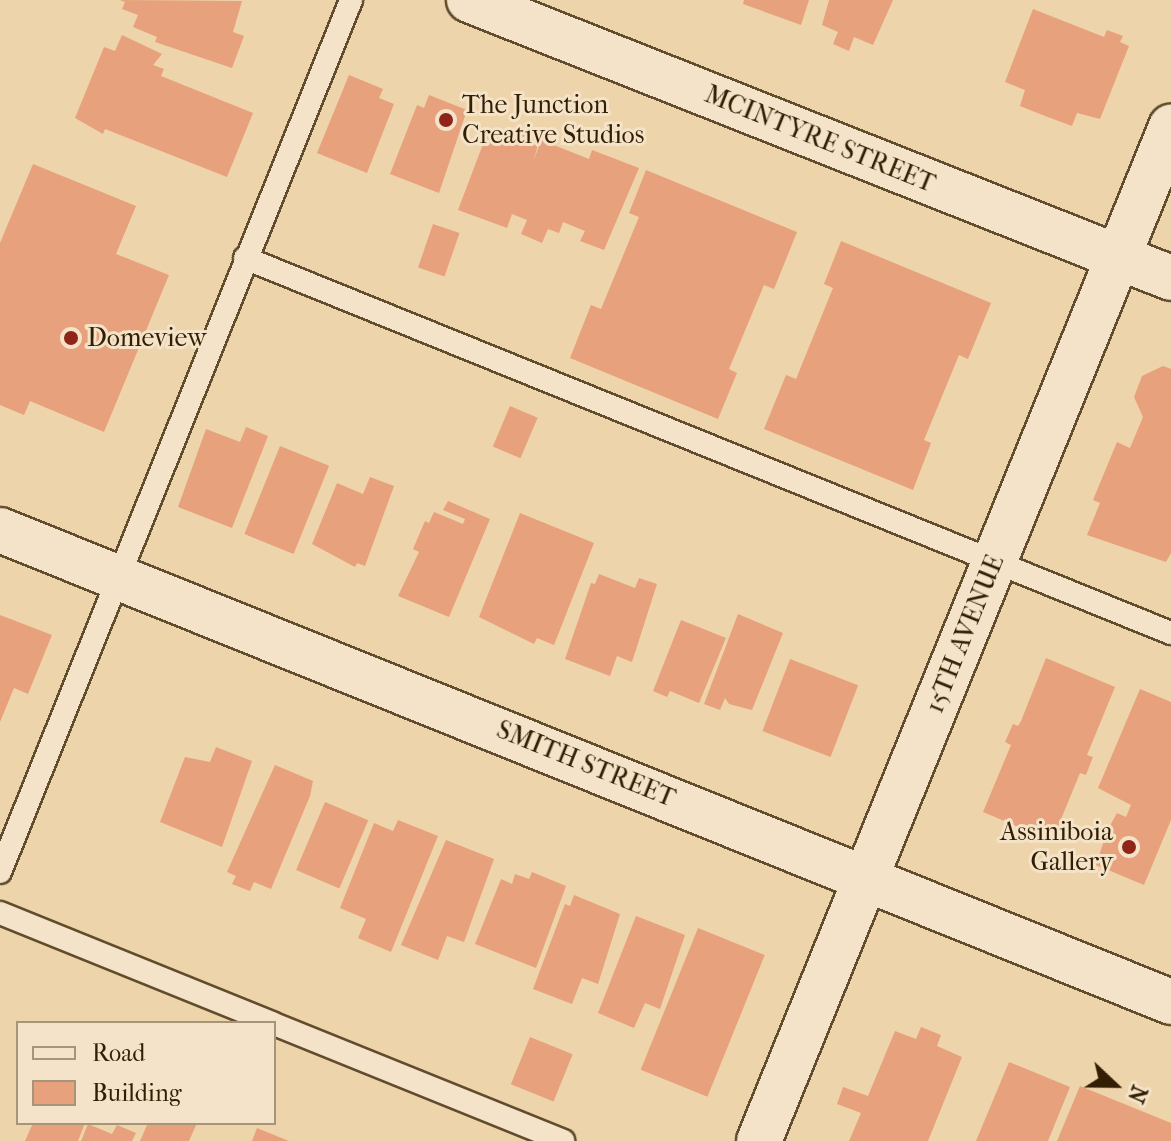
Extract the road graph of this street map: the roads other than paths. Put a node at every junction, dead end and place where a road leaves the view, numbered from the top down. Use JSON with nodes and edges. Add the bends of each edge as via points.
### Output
{"nodes":[{"id":1,"x":351,"y":0,"type":"edge"},
{"id":2,"x":469,"y":0,"type":"edge"},
{"id":3,"x":1171,"y":127,"type":"edge"},
{"id":4,"x":1118,"y":257,"type":"junction"},
{"id":5,"x":245,"y":258,"type":"junction"},
{"id":6,"x":1171,"y":278,"type":"edge"},
{"id":7,"x":0,"y":530,"type":"edge"},
{"id":8,"x":994,"y":561,"type":"junction"},
{"id":9,"x":117,"y":575,"type":"junction"},
{"id":10,"x":1171,"y":633,"type":"edge"},
{"id":11,"x":0,"y":872,"type":"edge"},
{"id":12,"x":866,"y":878,"type":"junction"},
{"id":13,"x":0,"y":913,"type":"edge"},
{"id":14,"x":1171,"y":1002,"type":"edge"},
{"id":15,"x":266,"y":1021,"type":"edge"},
{"id":16,"x":276,"y":1025,"type":"edge"},
{"id":17,"x":563,"y":1141,"type":"edge"},
{"id":18,"x":759,"y":1141,"type":"edge"}],
"edges":[{"from":1,"to":5,"type":"lane"},
{"from":2,"to":4,"type":"street","name":"MCINTYRE STREET"},
{"from":3,"to":4,"type":"street","name":"15TH AVENUE"},
{"from":4,"to":6,"type":"street","name":"MCINTYRE STREET"},
{"from":4,"to":8,"type":"street","name":"15TH AVENUE"},
{"from":5,"to":8,"type":"lane"},
{"from":5,"to":9,"type":"lane"},
{"from":7,"to":9,"type":"street","name":"SMITH STREET"},
{"from":8,"to":10,"type":"lane"},
{"from":8,"to":12,"type":"street","name":"15TH AVENUE"},
{"from":9,"to":11,"type":"lane"},
{"from":9,"to":12,"type":"street","name":"SMITH STREET"},
{"from":12,"to":14,"type":"street","name":"SMITH STREET"},
{"from":12,"to":18,"type":"street","name":"15TH AVENUE"},
{"from":13,"to":15,"type":"lane"},
{"from":16,"to":17,"type":"lane"}]}
